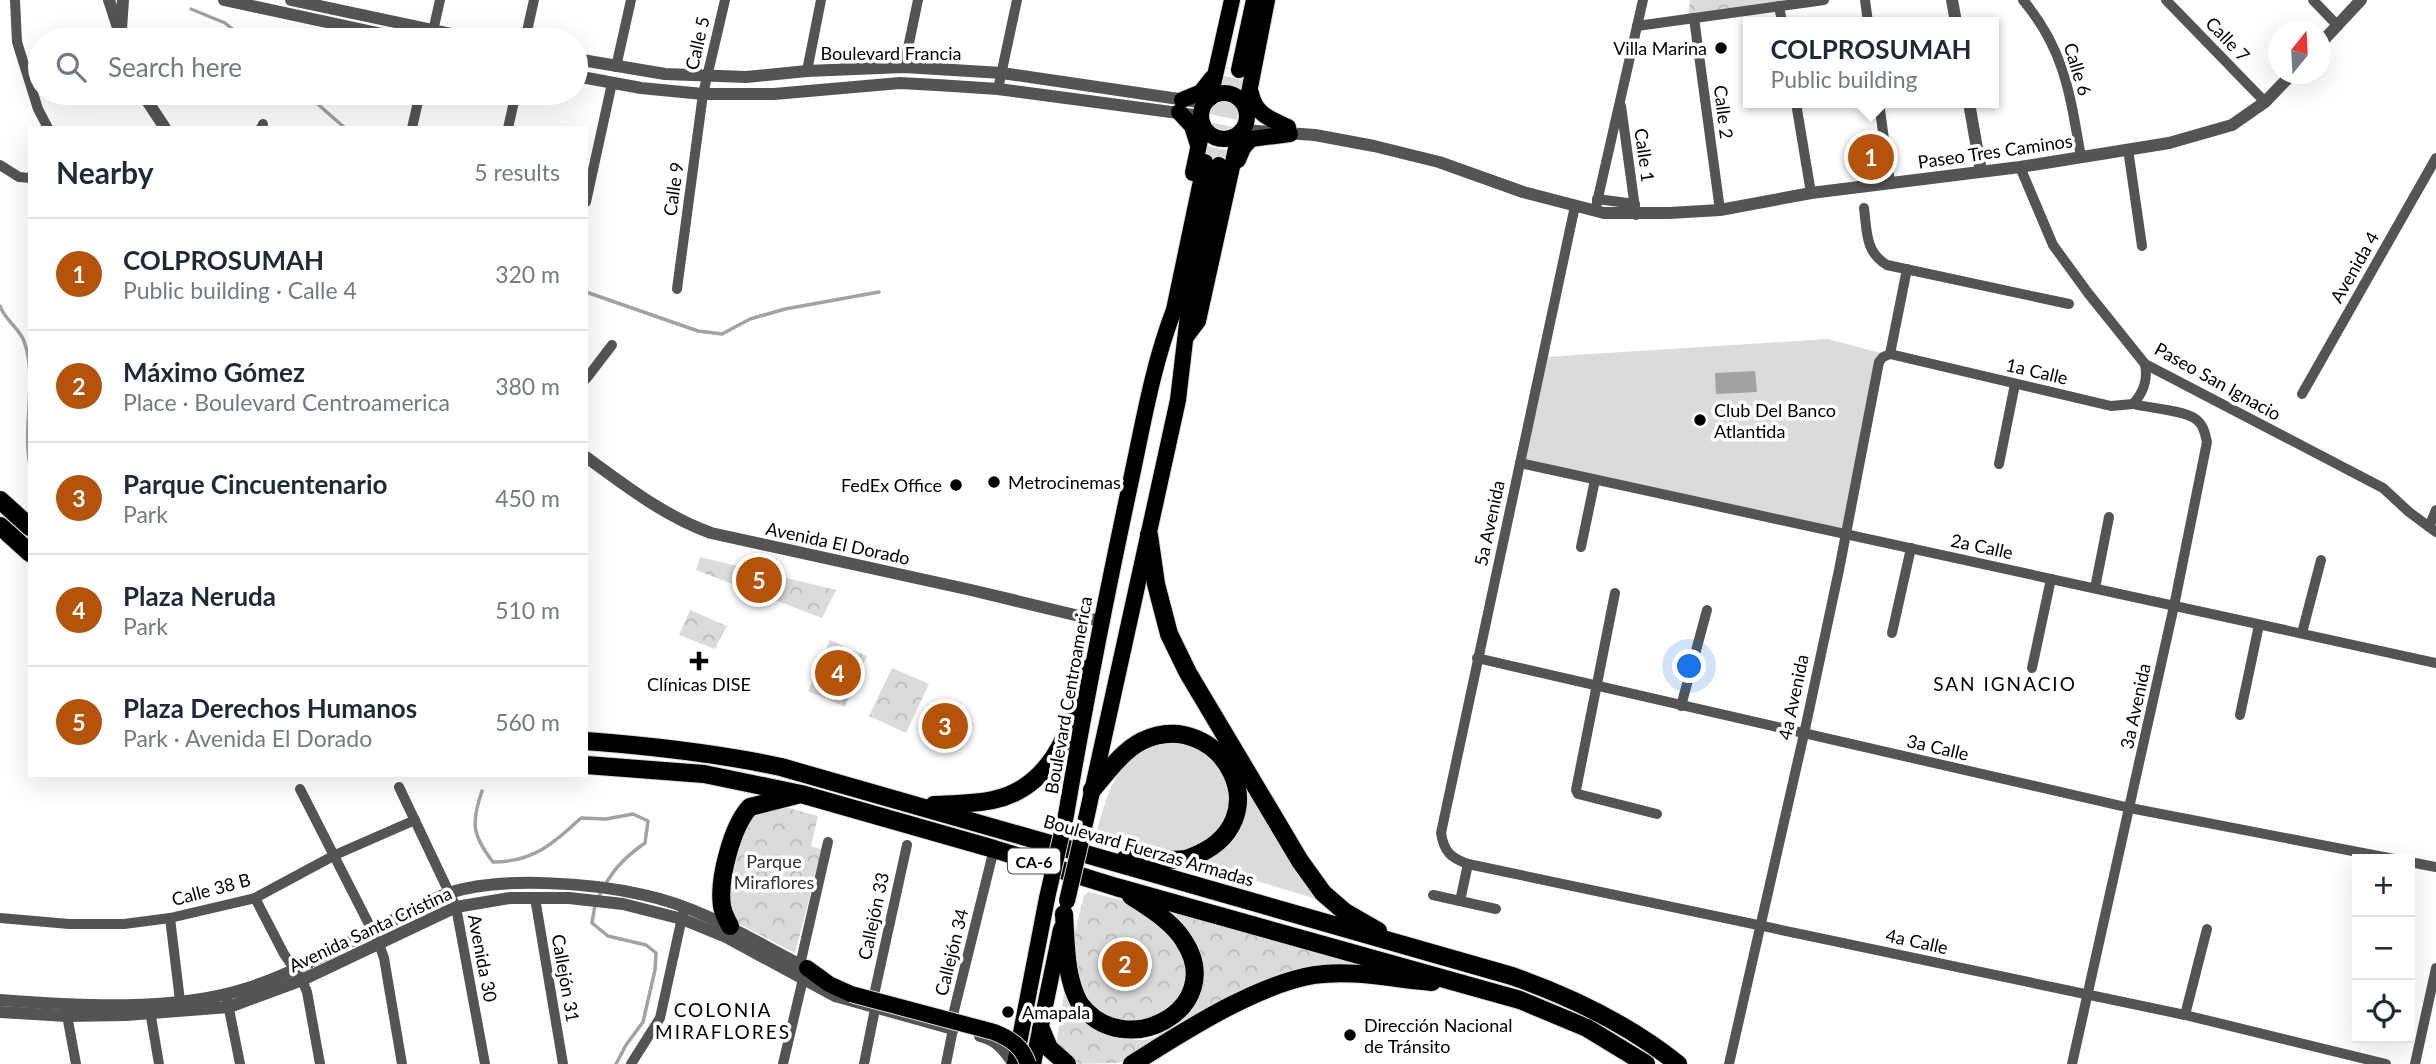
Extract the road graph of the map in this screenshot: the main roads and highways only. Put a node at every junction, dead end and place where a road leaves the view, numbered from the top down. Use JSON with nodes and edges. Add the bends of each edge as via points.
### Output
{"nodes":[{"id":1,"x":1232,"y":0,"type":"edge"},
{"id":2,"x":1240,"y":0,"type":"edge"},
{"id":3,"x":1254,"y":0,"type":"edge"},
{"id":4,"x":1267,"y":0,"type":"edge"},
{"id":5,"x":1227,"y":70,"type":"junction"},
{"id":6,"x":1251,"y":82,"type":"junction"},
{"id":7,"x":1205,"y":110,"type":"junction"},
{"id":8,"x":1246,"y":110,"type":"junction"},
{"id":9,"x":1241,"y":132,"type":"junction"},
{"id":10,"x":1199,"y":146,"type":"junction"},
{"id":11,"x":1227,"y":192,"type":"junction"},
{"id":12,"x":1165,"y":333,"type":"junction"},
{"id":13,"x":1185,"y":339,"type":"junction"},
{"id":14,"x":0,"y":500,"type":"edge"},
{"id":15,"x":28,"y":524,"type":"edge"},
{"id":16,"x":0,"y":526,"type":"edge"},
{"id":17,"x":1149,"y":535,"type":"junction"},
{"id":18,"x":28,"y":551,"type":"edge"},
{"id":19,"x":1091,"y":667,"type":"junction"},
{"id":20,"x":588,"y":741,"type":"edge"},
{"id":21,"x":588,"y":765,"type":"edge"},
{"id":22,"x":1092,"y":790,"type":"junction"},
{"id":23,"x":801,"y":794,"type":"junction"},
{"id":24,"x":917,"y":805,"type":"junction"},
{"id":25,"x":1110,"y":860,"type":"junction"},
{"id":26,"x":1116,"y":887,"type":"junction"},
{"id":27,"x":1066,"y":908,"type":"junction"},
{"id":28,"x":728,"y":932,"type":"road end"},
{"id":29,"x":1413,"y":948,"type":"junction"},
{"id":30,"x":804,"y":971,"type":"road end"},
{"id":31,"x":1477,"y":986,"type":"junction"},
{"id":32,"x":1041,"y":1029,"type":"junction"},
{"id":33,"x":1014,"y":1064,"type":"edge"},
{"id":34,"x":1028,"y":1064,"type":"edge"},
{"id":35,"x":1034,"y":1064,"type":"edge"},
{"id":36,"x":1067,"y":1064,"type":"edge"},
{"id":37,"x":1132,"y":1064,"type":"edge"},
{"id":38,"x":1646,"y":1064,"type":"edge"},
{"id":39,"x":1678,"y":1064,"type":"edge"}],
"edges":[{"from":1,"to":5,"type":"main road","name":"Boulevard Centroamerica"},
{"from":2,"to":5,"type":"main road","name":"Boulevard Centroamerica"},
{"from":3,"to":5,"type":"main road","name":"Boulevard Centroamerica"},
{"from":4,"to":6,"type":"main road"},
{"from":5,"to":7,"type":"main road","name":"Boulevard Centroamerica"},
{"from":5,"to":10,"type":"main road","via":[[1180,106]]},
{"from":6,"to":8,"type":"main road"},
{"from":6,"to":11,"type":"main road","via":[[1256,108],[1289,130],[1246,143]]},
{"from":7,"to":8,"type":"main road","via":[[1216,95],[1230,94]]},
{"from":7,"to":9,"type":"main road","via":[[1212,136],[1233,138]]},
{"from":7,"to":10,"type":"main road","name":"Boulevard Centroamerica"},
{"from":8,"to":9,"type":"main road","via":[[1247,122]]},
{"from":9,"to":11,"type":"main road","name":"Boulevard Centroamerica"},
{"from":10,"to":12,"type":"main road","name":"Boulevard Centroamerica","via":[[1162,313]]},
{"from":11,"to":13,"type":"main road","name":"Boulevard Centroamerica","via":[[1198,321]]},
{"from":12,"to":13,"type":"main road","name":"Boulevard Centroamerica","via":[[1212,163]]},
{"from":12,"to":19,"type":"main road","name":"Boulevard Centroamerica"},
{"from":13,"to":17,"type":"main road","name":"Boulevard Centroamerica","via":[[1178,400]]},
{"from":14,"to":15,"type":"highway"},
{"from":16,"to":18,"type":"highway"},
{"from":17,"to":22,"type":"main road","name":"Boulevard Centroamerica"},
{"from":17,"to":29,"type":"highway","via":[[1169,634],[1300,861],[1323,893],[1345,912]]},
{"from":19,"to":24,"type":"highway","via":[[1066,737],[1051,764],[1028,786],[995,799]]},
{"from":19,"to":33,"type":"main road","name":"Boulevard Centroamerica","bridge":true,"via":[[1066,815]]},
{"from":20,"to":24,"type":"highway","name":"Boulevard Fuerzas Armadas","number":"CA-6","via":[[734,757]]},
{"from":21,"to":23,"type":"highway","number":"CA-6","via":[[705,774]]},
{"from":22,"to":25,"type":"highway","via":[[1140,742],[1173,733],[1213,750],[1229,764],[1239,790],[1226,833],[1214,844],[1188,858]]},
{"from":22,"to":27,"type":"main road","name":"Boulevard Centroamerica","bridge":true},
{"from":23,"to":26,"type":"highway","number":"CA-6"},
{"from":23,"to":28,"type":"highway","via":[[750,807],[739,823],[723,880],[722,908]]},
{"from":24,"to":25,"type":"highway","name":"Boulevard Fuerzas Armadas","number":"CA-6"},
{"from":25,"to":29,"type":"highway","name":"Boulevard Fuerzas Armadas","number":"CA-6"},
{"from":26,"to":27,"type":"highway","via":[[1176,930],[1192,957],[1195,974],[1185,1008],[1150,1036],[1115,1034],[1101,1028],[1084,1009],[1072,983]]},
{"from":26,"to":31,"type":"highway","number":"CA-6"},
{"from":27,"to":32,"type":"main road","name":"Boulevard Centroamerica"},
{"from":29,"to":39,"type":"highway","name":"Boulevard Fuerzas Armadas","number":"CA-6","via":[[1513,976],[1570,998],[1621,1024]]},
{"from":30,"to":34,"type":"main road","bridge":true,"via":[[850,994],[1011,1039]]},
{"from":31,"to":37,"type":"highway","via":[[1339,974],[1289,981],[1187,1030]]},
{"from":31,"to":38,"type":"highway","number":"CA-6","via":[[1560,1016]]},
{"from":32,"to":35,"type":"main road","name":"Boulevard Centroamerica"},
{"from":32,"to":36,"type":"highway","via":[[1049,1048]]}]}
